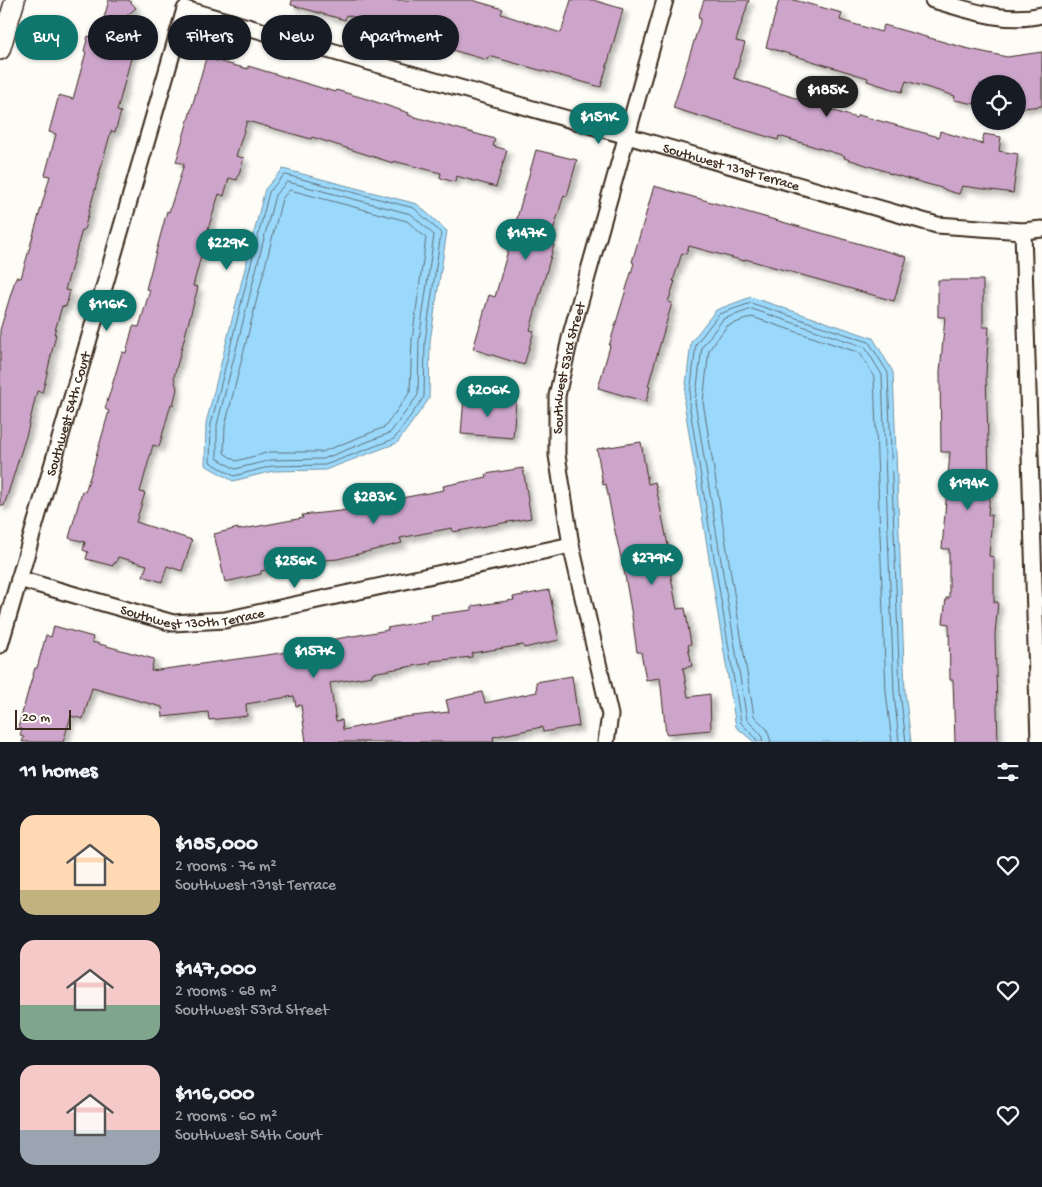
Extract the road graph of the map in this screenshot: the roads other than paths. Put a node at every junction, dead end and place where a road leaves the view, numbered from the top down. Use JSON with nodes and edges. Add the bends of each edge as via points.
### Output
{"nodes":[{"id":1,"x":15,"y":0,"type":"edge"},
{"id":2,"x":665,"y":0,"type":"edge"},
{"id":3,"x":933,"y":0,"type":"edge"},
{"id":4,"x":185,"y":10,"type":"joint"},
{"id":5,"x":1038,"y":16,"type":"edge"},
{"id":6,"x":0,"y":50,"type":"edge"},
{"id":7,"x":626,"y":136,"type":"junction"},
{"id":8,"x":1042,"y":230,"type":"edge"},
{"id":9,"x":1023,"y":231,"type":"junction"},
{"id":10,"x":1036,"y":472,"type":"edge"},
{"id":11,"x":571,"y":545,"type":"junction"},
{"id":12,"x":19,"y":579,"type":"junction"},
{"id":13,"x":0,"y":645,"type":"edge"},
{"id":14,"x":606,"y":742,"type":"edge"},
{"id":15,"x":1039,"y":742,"type":"edge"}],
"edges":[{"from":1,"to":6,"type":"street"},
{"from":2,"to":7,"type":"street","name":"Southwest 53rd Street"},
{"from":3,"to":5,"type":"street","via":[[996,17]]},
{"from":4,"to":7,"type":"street","name":"Southwest 131st Terrace"},
{"from":4,"to":12,"type":"street","name":"Southwest 54th Court"},
{"from":7,"to":9,"type":"street","name":"Southwest 131st Terrace","via":[[937,225]]},
{"from":7,"to":11,"type":"street","name":"Southwest 53rd Street","via":[[570,334],[557,396],[557,455]]},
{"from":8,"to":9,"type":"street","name":"Southwest 131st Terrace"},
{"from":9,"to":10,"type":"street"},
{"from":10,"to":15,"type":"street"},
{"from":11,"to":12,"type":"street","name":"Southwest 130th Terrace","via":[[225,620],[173,623]]},
{"from":11,"to":14,"type":"street","name":"Southwest 53rd Street","via":[[610,715]]},
{"from":12,"to":13,"type":"street","name":"Southwest 54th Court"}]}
